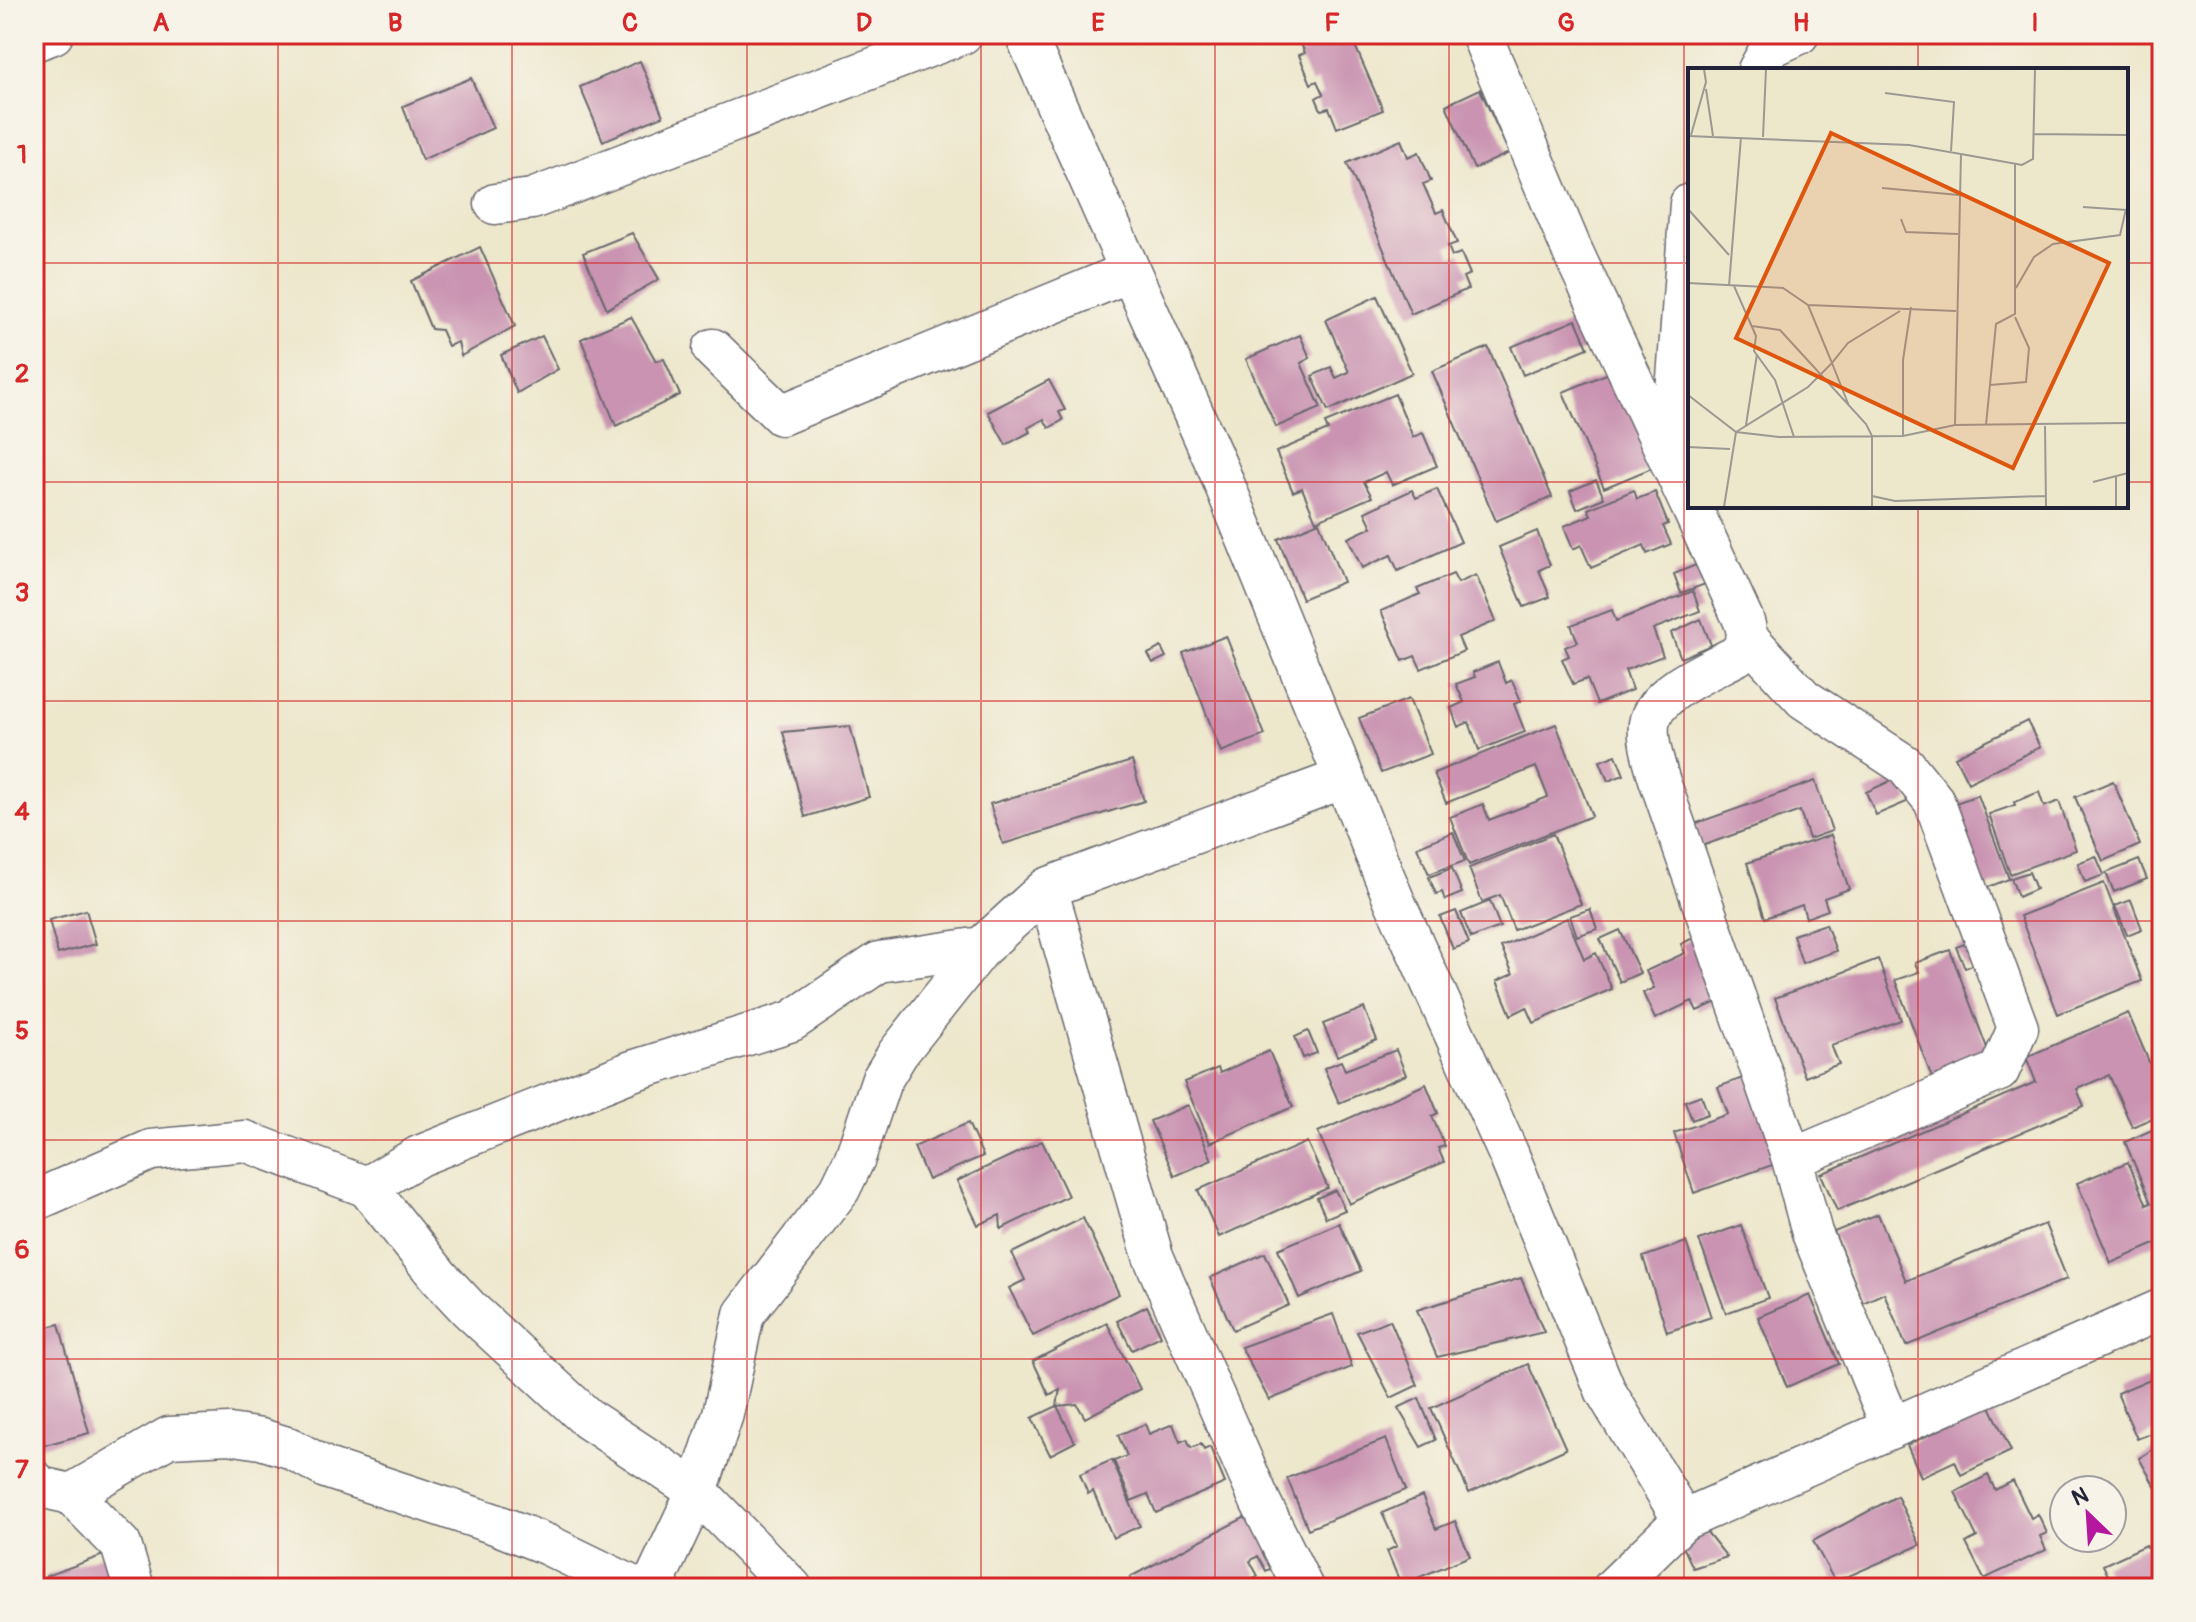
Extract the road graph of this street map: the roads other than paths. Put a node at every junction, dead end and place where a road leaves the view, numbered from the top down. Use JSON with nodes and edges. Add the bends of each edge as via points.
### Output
{"nodes":[{"id":1,"x":53,"y":34,"type":"edge"},
{"id":2,"x":962,"y":34,"type":"edge"},
{"id":3,"x":1025,"y":34,"type":"edge"},
{"id":4,"x":1481,"y":34,"type":"edge"},
{"id":5,"x":1799,"y":34,"type":"edge"},
{"id":6,"x":34,"y":41,"type":"edge"},
{"id":7,"x":1759,"y":68,"type":"edge"},
{"id":8,"x":495,"y":204,"type":"dead end"},
{"id":9,"x":1688,"y":231,"type":"edge"},
{"id":10,"x":1129,"y":272,"type":"junction"},
{"id":11,"x":713,"y":349,"type":"dead end"},
{"id":12,"x":1671,"y":463,"type":"junction"},
{"id":13,"x":1688,"y":501,"type":"edge"},
{"id":14,"x":1691,"y":508,"type":"edge"},
{"id":15,"x":1747,"y":637,"type":"junction"},
{"id":16,"x":1344,"y":778,"type":"junction"},
{"id":17,"x":1047,"y":888,"type":"junction"},
{"id":18,"x":982,"y":947,"type":"junction"},
{"id":19,"x":1792,"y":1159,"type":"junction"},
{"id":20,"x":367,"y":1187,"type":"junction"},
{"id":21,"x":34,"y":1201,"type":"edge"},
{"id":22,"x":2162,"y":1309,"type":"edge"},
{"id":23,"x":1892,"y":1428,"type":"junction"},
{"id":24,"x":34,"y":1480,"type":"edge"},
{"id":25,"x":697,"y":1491,"type":"junction"},
{"id":26,"x":71,"y":1494,"type":"junction"},
{"id":27,"x":1683,"y":1520,"type":"junction"},
{"id":28,"x":134,"y":1588,"type":"edge"},
{"id":29,"x":636,"y":1588,"type":"edge"},
{"id":30,"x":659,"y":1588,"type":"edge"},
{"id":31,"x":792,"y":1588,"type":"edge"},
{"id":32,"x":1303,"y":1588,"type":"edge"},
{"id":33,"x":1613,"y":1588,"type":"edge"}],
"edges":[{"from":1,"to":6,"type":"street"},
{"from":2,"to":8,"type":"street","via":[[532,199]]},
{"from":3,"to":10,"type":"street"},
{"from":4,"to":12,"type":"street","via":[[1571,248]]},
{"from":5,"to":7,"type":"street","via":[[1771,47]]},
{"from":9,"to":12,"type":"street"},
{"from":10,"to":11,"type":"street","via":[[781,415]]},
{"from":10,"to":16,"type":"street","via":[[1219,471]]},
{"from":12,"to":13,"type":"street"},
{"from":14,"to":15,"type":"street"},
{"from":15,"to":19,"type":"street","via":[[1736,656],[1660,702],[1649,725],[1650,744]]},
{"from":15,"to":19,"type":"street","via":[[1804,699],[1905,765],[1934,801],[2018,1028],[1999,1071]]},
{"from":16,"to":17,"type":"street"},
{"from":16,"to":27,"type":"street","via":[[1606,1392]]},
{"from":17,"to":18,"type":"street"},
{"from":17,"to":32,"type":"street","via":[[1153,1256]]},
{"from":18,"to":20,"type":"street","via":[[879,962],[792,1021],[632,1071],[419,1156]]},
{"from":18,"to":25,"type":"street","via":[[898,1053],[881,1081],[840,1189],[744,1314],[723,1414]]},
{"from":19,"to":23,"type":"street","via":[[1812,1233]]},
{"from":20,"to":21,"type":"street","via":[[245,1141],[151,1150]]},
{"from":20,"to":25,"type":"street","via":[[469,1309],[588,1419]]},
{"from":22,"to":23,"type":"street"},
{"from":23,"to":27,"type":"street"},
{"from":24,"to":26,"type":"street","via":[[40,1487]]},
{"from":25,"to":30,"type":"street","via":[[657,1576]]},
{"from":25,"to":31,"type":"street"},
{"from":26,"to":28,"type":"street","via":[[121,1545]]},
{"from":26,"to":29,"type":"street","via":[[169,1437],[229,1434],[261,1439],[326,1468],[548,1545]]},
{"from":27,"to":33,"type":"street"}]}
